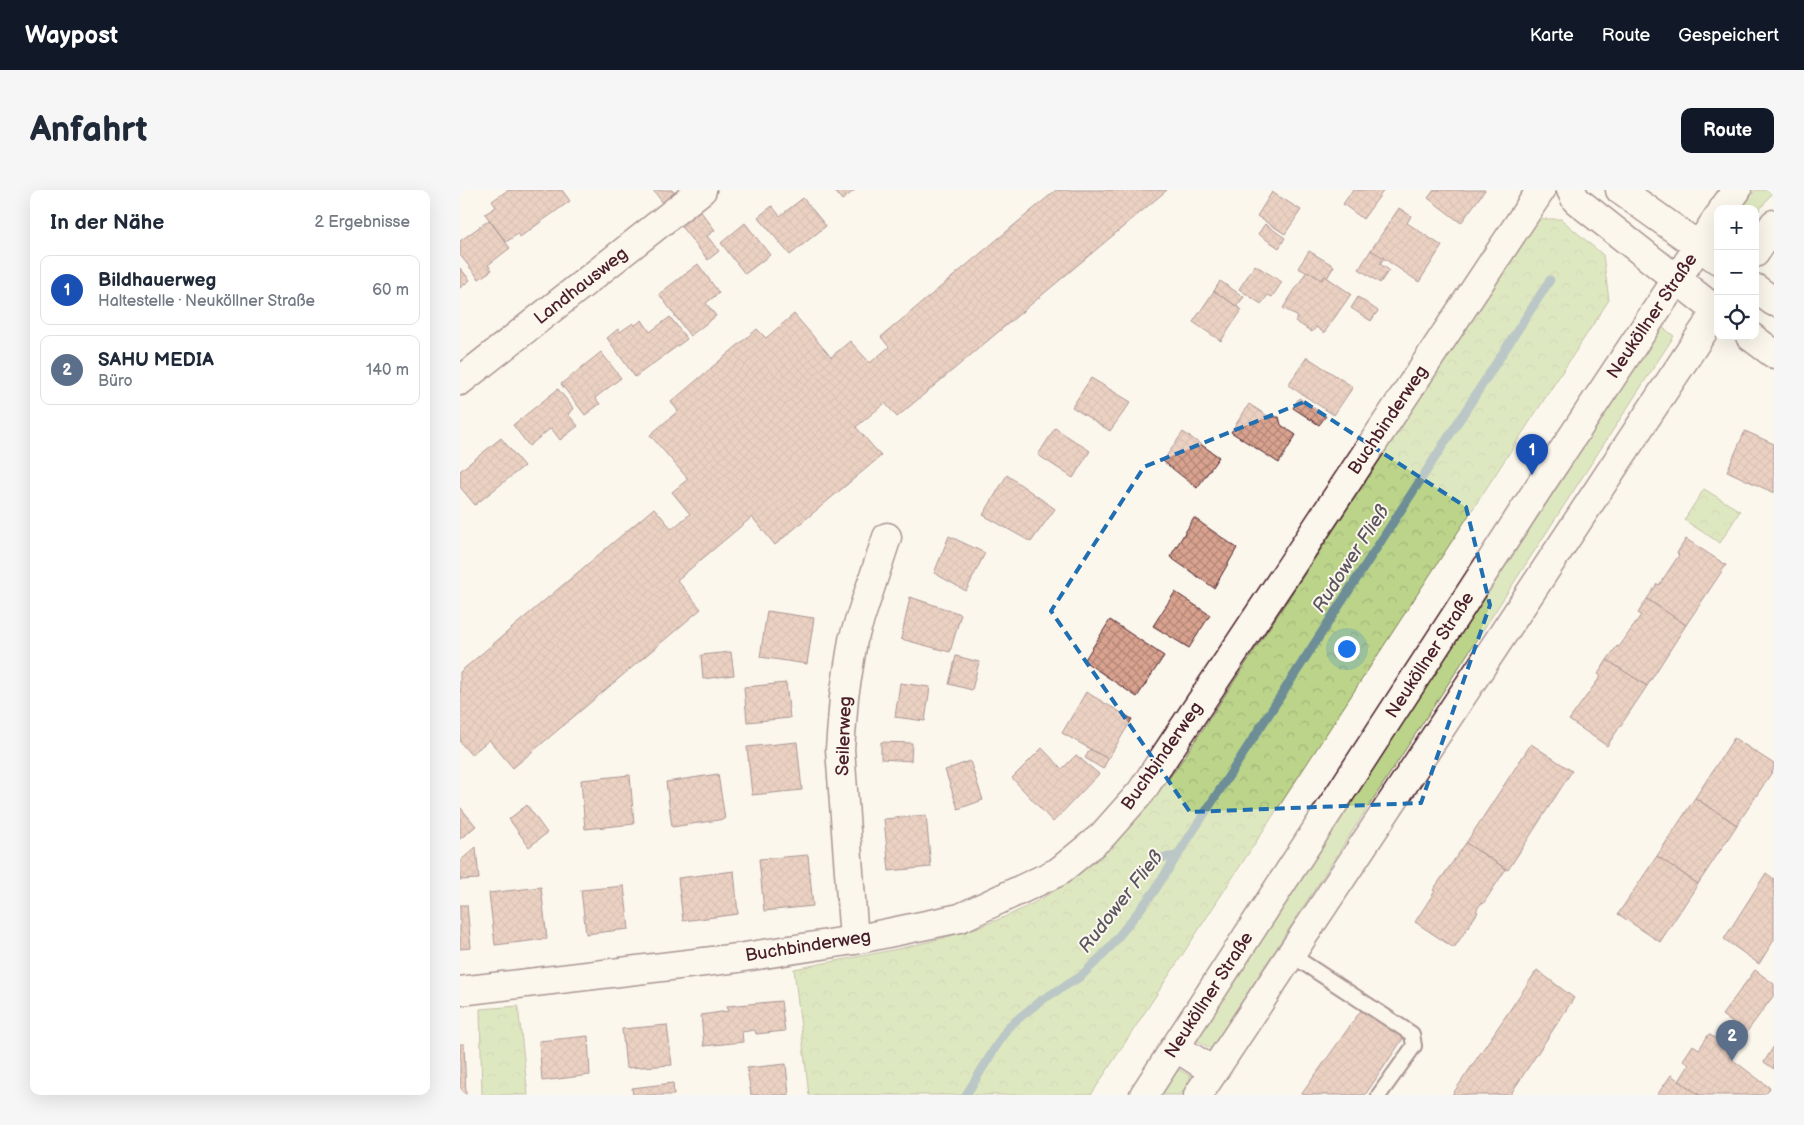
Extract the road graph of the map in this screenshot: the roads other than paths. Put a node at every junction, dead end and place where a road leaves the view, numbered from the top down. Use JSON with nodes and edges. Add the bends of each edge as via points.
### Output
{"nodes":[{"id":1,"x":702,"y":190,"type":"edge"},
{"id":2,"x":1541,"y":190,"type":"edge"},
{"id":3,"x":1571,"y":190,"type":"edge"},
{"id":4,"x":1620,"y":190,"type":"edge"},
{"id":5,"x":1737,"y":190,"type":"edge"},
{"id":6,"x":1726,"y":205,"type":"edge"},
{"id":7,"x":1774,"y":224,"type":"edge"},
{"id":8,"x":1714,"y":231,"type":"edge"},
{"id":9,"x":1757,"y":250,"type":"edge"},
{"id":10,"x":1708,"y":253,"type":"edge"},
{"id":11,"x":1676,"y":280,"type":"junction"},
{"id":12,"x":1759,"y":291,"type":"edge"},
{"id":13,"x":1774,"y":302,"type":"edge"},
{"id":14,"x":1714,"y":308,"type":"edge"},
{"id":15,"x":1714,"y":315,"type":"edge"},
{"id":16,"x":1755,"y":340,"type":"edge"},
{"id":17,"x":1774,"y":354,"type":"edge"},
{"id":18,"x":460,"y":381,"type":"edge"},
{"id":19,"x":887,"y":536,"type":"dead end"},
{"id":20,"x":854,"y":940,"type":"junction"},
{"id":21,"x":1290,"y":954,"type":"junction"},
{"id":22,"x":460,"y":990,"type":"edge"},
{"id":23,"x":1175,"y":1047,"type":"junction"},
{"id":24,"x":1214,"y":1071,"type":"junction"},
{"id":25,"x":1144,"y":1095,"type":"edge"},
{"id":26,"x":1198,"y":1095,"type":"edge"},
{"id":27,"x":1379,"y":1095,"type":"edge"}],
"edges":[{"from":1,"to":18,"type":"street","name":"Landhausweg"},
{"from":2,"to":20,"type":"street","name":"Buchbinderweg","via":[[1141,792],[1102,836],[1058,872],[960,918]]},
{"from":3,"to":11,"type":"street","via":[[1576,200]]},
{"from":4,"to":10,"type":"street"},
{"from":5,"to":6,"type":"street"},
{"from":7,"to":9,"type":"street"},
{"from":8,"to":10,"type":"street","name":"Neuköllner Straße"},
{"from":10,"to":11,"type":"street","name":"Neuköllner Straße"},
{"from":11,"to":14,"type":"street"},
{"from":11,"to":23,"type":"street","name":"Neuköllner Straße"},
{"from":12,"to":13,"type":"street"},
{"from":15,"to":21,"type":"street"},
{"from":16,"to":17,"type":"street"},
{"from":19,"to":20,"type":"street","name":"Seilerweg","via":[[853,640],[844,697],[840,749]]},
{"from":20,"to":22,"type":"street","name":"Buchbinderweg","via":[[738,958]]},
{"from":21,"to":24,"type":"street"},
{"from":21,"to":27,"type":"lane","via":[[1412,1034],[1414,1046]]},
{"from":23,"to":24,"type":"street"},
{"from":23,"to":25,"type":"street","name":"Neuköllner Straße"},
{"from":24,"to":26,"type":"street"}]}
